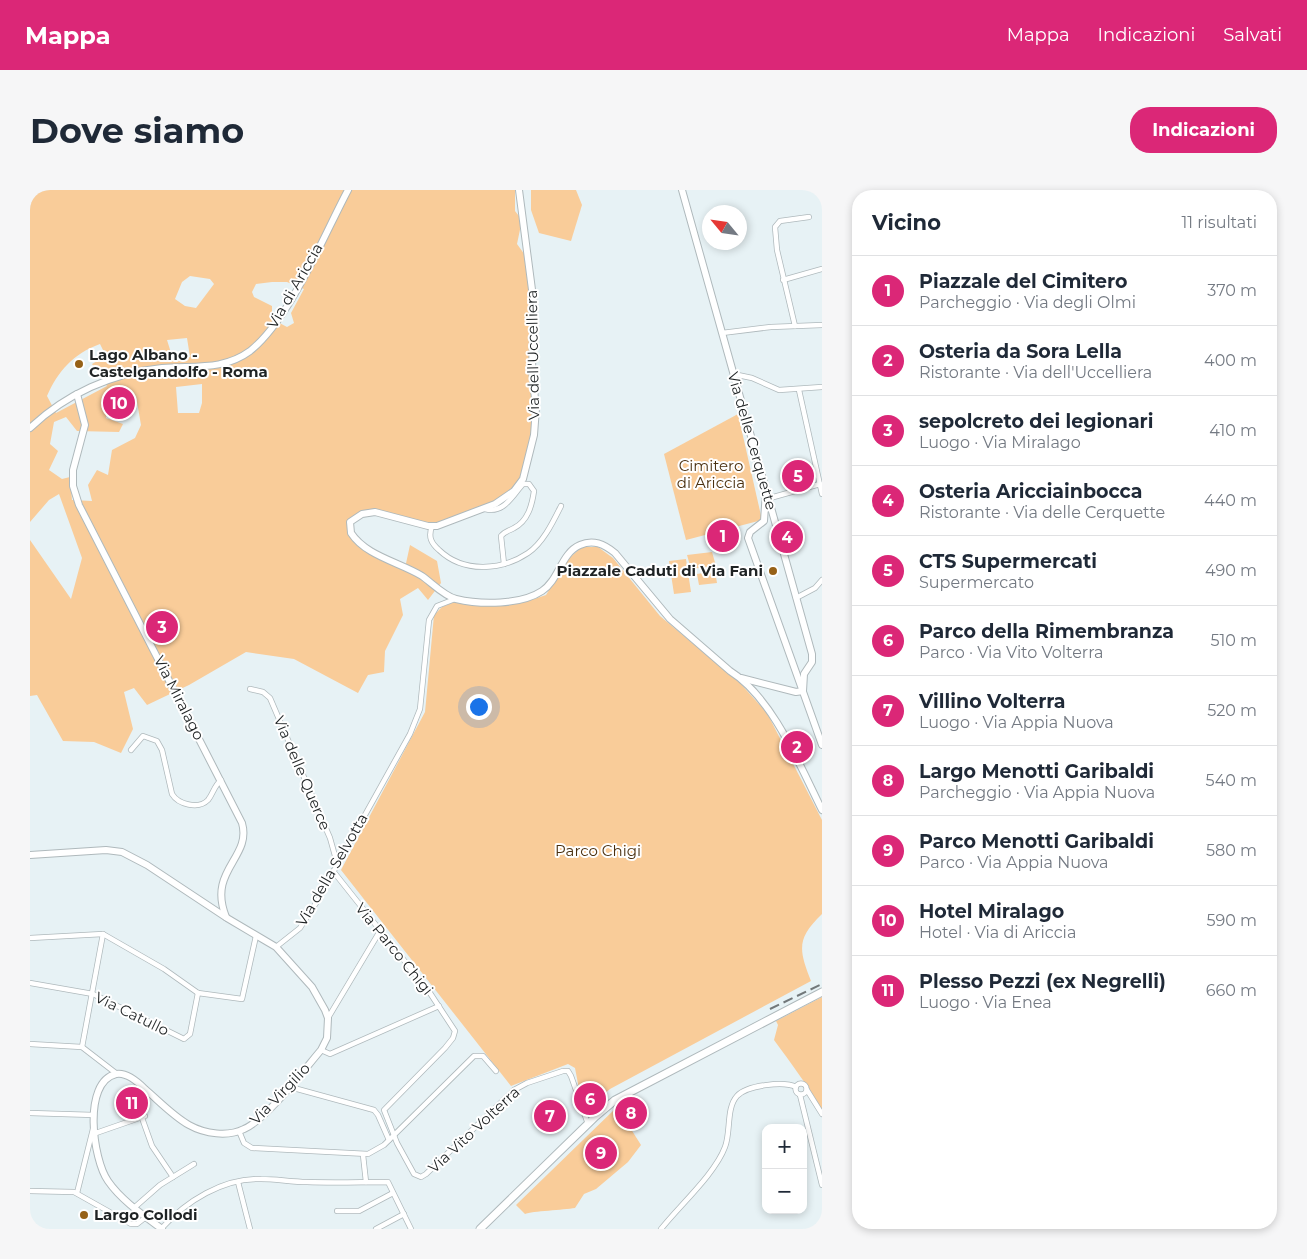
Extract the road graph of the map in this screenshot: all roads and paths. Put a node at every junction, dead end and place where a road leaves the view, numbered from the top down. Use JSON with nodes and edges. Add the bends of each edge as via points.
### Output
{"nodes":[{"id":1,"x":348,"y":190,"type":"edge"},
{"id":2,"x":519,"y":190,"type":"edge"},
{"id":3,"x":682,"y":190,"type":"edge"},
{"id":4,"x":809,"y":216,"type":"dead end"},
{"id":5,"x":822,"y":269,"type":"edge"},
{"id":6,"x":783,"y":280,"type":"junction"},
{"id":7,"x":822,"y":325,"type":"edge"},
{"id":8,"x":795,"y":326,"type":"junction"},
{"id":9,"x":722,"y":333,"type":"junction"},
{"id":10,"x":733,"y":374,"type":"junction"},
{"id":11,"x":822,"y":387,"type":"edge"},
{"id":12,"x":799,"y":390,"type":"junction"},
{"id":13,"x":77,"y":394,"type":"junction"},
{"id":14,"x":30,"y":428,"type":"edge"},
{"id":15,"x":820,"y":484,"type":"junction"},
{"id":16,"x":766,"y":490,"type":"junction"},
{"id":17,"x":822,"y":494,"type":"edge"},
{"id":18,"x":770,"y":498,"type":"junction"},
{"id":19,"x":561,"y":506,"type":"dead end"},
{"id":20,"x":485,"y":509,"type":"junction"},
{"id":21,"x":432,"y":526,"type":"junction"},
{"id":22,"x":504,"y":564,"type":"junction"},
{"id":23,"x":822,"y":580,"type":"edge"},
{"id":24,"x":796,"y":598,"type":"junction"},
{"id":25,"x":455,"y":599,"type":"junction"},
{"id":26,"x":741,"y":678,"type":"junction"},
{"id":27,"x":250,"y":689,"type":"dead end"},
{"id":28,"x":803,"y":691,"type":"junction"},
{"id":29,"x":822,"y":745,"type":"edge"},
{"id":30,"x":131,"y":750,"type":"dead end"},
{"id":31,"x":221,"y":780,"type":"junction"},
{"id":32,"x":822,"y":810,"type":"edge"},
{"id":33,"x":30,"y":855,"type":"edge"},
{"id":34,"x":333,"y":871,"type":"junction"},
{"id":35,"x":226,"y":918,"type":"junction"},
{"id":36,"x":380,"y":931,"type":"junction"},
{"id":37,"x":103,"y":934,"type":"junction"},
{"id":38,"x":256,"y":936,"type":"junction"},
{"id":39,"x":30,"y":938,"type":"edge"},
{"id":40,"x":276,"y":947,"type":"junction"},
{"id":41,"x":30,"y":982,"type":"edge"},
{"id":42,"x":822,"y":992,"type":"edge"},
{"id":43,"x":198,"y":993,"type":"junction"},
{"id":44,"x":93,"y":994,"type":"junction"},
{"id":45,"x":439,"y":1006,"type":"junction"},
{"id":46,"x":328,"y":1018,"type":"junction"},
{"id":47,"x":454,"y":1027,"type":"joint"},
{"id":48,"x":30,"y":1044,"type":"edge"},
{"id":49,"x":82,"y":1047,"type":"junction"},
{"id":50,"x":321,"y":1050,"type":"junction"},
{"id":51,"x":496,"y":1071,"type":"dead end"},
{"id":52,"x":117,"y":1074,"type":"junction"},
{"id":53,"x":290,"y":1087,"type":"junction"},
{"id":54,"x":796,"y":1087,"type":"junction"},
{"id":55,"x":807,"y":1090,"type":"junction"},
{"id":56,"x":800,"y":1095,"type":"junction"},
{"id":57,"x":30,"y":1113,"type":"edge"},
{"id":58,"x":822,"y":1114,"type":"edge"},
{"id":59,"x":94,"y":1115,"type":"junction"},
{"id":60,"x":588,"y":1124,"type":"junction"},
{"id":61,"x":94,"y":1125,"type":"junction"},
{"id":62,"x":239,"y":1131,"type":"junction"},
{"id":63,"x":96,"y":1133,"type":"junction"},
{"id":64,"x":393,"y":1134,"type":"junction"},
{"id":65,"x":389,"y":1140,"type":"junction"},
{"id":66,"x":363,"y":1155,"type":"junction"},
{"id":67,"x":194,"y":1164,"type":"dead end"},
{"id":68,"x":173,"y":1177,"type":"junction"},
{"id":69,"x":238,"y":1182,"type":"junction"},
{"id":70,"x":366,"y":1182,"type":"junction"},
{"id":71,"x":822,"y":1185,"type":"edge"},
{"id":72,"x":30,"y":1192,"type":"edge"},
{"id":73,"x":77,"y":1193,"type":"junction"},
{"id":74,"x":393,"y":1193,"type":"junction"},
{"id":75,"x":135,"y":1207,"type":"junction"},
{"id":76,"x":337,"y":1212,"type":"dead end"},
{"id":77,"x":404,"y":1214,"type":"junction"},
{"id":78,"x":146,"y":1217,"type":"junction"},
{"id":79,"x":162,"y":1229,"type":"edge"},
{"id":80,"x":250,"y":1229,"type":"edge"},
{"id":81,"x":376,"y":1229,"type":"edge"},
{"id":82,"x":411,"y":1229,"type":"edge"},
{"id":83,"x":480,"y":1229,"type":"edge"},
{"id":84,"x":661,"y":1229,"type":"edge"}],
"edges":[{"from":1,"to":13,"type":"street","name":"Via di Ariccia","via":[[282,316],[249,351],[216,365],[162,368],[115,377]]},
{"from":2,"to":20,"type":"street","name":"Via dell'Uccelliera","via":[[534,304],[532,370],[535,426],[528,465],[520,484],[510,495]]},
{"from":3,"to":9,"type":"street","name":"Via delle Cerquette"},
{"from":4,"to":6,"type":"street","via":[[780,221],[776,225],[776,247]]},
{"from":5,"to":6,"type":"street"},
{"from":6,"to":8,"type":"street"},
{"from":7,"to":8,"type":"street"},
{"from":8,"to":9,"type":"street"},
{"from":9,"to":10,"type":"street","name":"Via delle Cerquette"},
{"from":10,"to":12,"type":"street","via":[[752,378],[776,390]]},
{"from":10,"to":16,"type":"street","name":"Via delle Cerquette"},
{"from":11,"to":12,"type":"street"},
{"from":12,"to":15,"type":"street"},
{"from":13,"to":14,"type":"street","name":"Via di Ariccia","via":[[57,405]]},
{"from":13,"to":31,"type":"street","name":"Via Miralago","via":[[85,425],[72,470],[78,500]]},
{"from":15,"to":17,"type":"street"},
{"from":15,"to":18,"type":"street"},
{"from":16,"to":18,"type":"street","name":"Via delle Cerquette"},
{"from":16,"to":28,"type":"street","via":[[764,521],[750,532],[748,538]]},
{"from":18,"to":24,"type":"street","name":"Via delle Cerquette"},
{"from":19,"to":22,"type":"street","via":[[534,548]]},
{"from":20,"to":21,"type":"street","name":"Via dell'Uccelliera"},
{"from":20,"to":22,"type":"street","via":[[500,508],[523,484],[529,484],[534,491],[527,516],[501,536]]},
{"from":21,"to":22,"type":"street","via":[[433,544],[452,560],[472,566]]},
{"from":21,"to":25,"type":"street","via":[[372,512],[357,516],[349,528],[364,546],[421,576]]},
{"from":23,"to":24,"type":"street"},
{"from":24,"to":28,"type":"street","name":"Via delle Cerquette","via":[[812,654],[812,662],[804,674]]},
{"from":25,"to":26,"type":"street","via":[[493,602],[530,597],[549,585],[575,548],[587,542],[600,543],[614,553],[670,619]]},
{"from":25,"to":34,"type":"street","name":"Via della Selvotta","via":[[437,606],[430,616],[416,722]]},
{"from":26,"to":28,"type":"street"},
{"from":26,"to":32,"type":"street","via":[[768,709]]},
{"from":27,"to":34,"type":"street","name":"Via delle Querce","via":[[263,692],[271,700],[330,838],[337,862]]},
{"from":28,"to":29,"type":"street"},
{"from":30,"to":31,"type":"street","via":[[143,736],[157,740],[172,794],[187,804],[205,803]]},
{"from":31,"to":35,"type":"street","name":"Via Miralago","via":[[241,819],[244,834],[242,844],[222,880],[221,901]]},
{"from":33,"to":35,"type":"street","via":[[106,850],[122,852]]},
{"from":34,"to":36,"type":"street","name":"Via Parco Chigi"},
{"from":34,"to":40,"type":"street","name":"Via della Selvotta","via":[[300,928]]},
{"from":35,"to":38,"type":"street"},
{"from":36,"to":45,"type":"street","name":"Via Parco Chigi"},
{"from":36,"to":46,"type":"street"},
{"from":37,"to":39,"type":"street"},
{"from":37,"to":43,"type":"street"},
{"from":37,"to":44,"type":"street"},
{"from":38,"to":40,"type":"street"},
{"from":38,"to":43,"type":"street","via":[[242,999]]},
{"from":40,"to":46,"type":"street","via":[[312,987]]},
{"from":41,"to":44,"type":"street","name":"Via Catullo"},
{"from":42,"to":60,"type":"main road","via":[[639,1087],[609,1105]]},
{"from":43,"to":44,"type":"street","name":"Via Catullo","via":[[186,1038],[178,1037]]},
{"from":44,"to":49,"type":"street"},
{"from":45,"to":47,"type":"street","name":"Via Parco Chigi"},
{"from":45,"to":50,"type":"street","name":"Via Virgilio","via":[[330,1054]]},
{"from":46,"to":50,"type":"street","name":"Via Virgilio","via":[[327,1038]]},
{"from":47,"to":64,"type":"street","name":"Via Vito Volterra","via":[[454,1036],[449,1044],[386,1107],[385,1114]]},
{"from":48,"to":49,"type":"street"},
{"from":49,"to":52,"type":"street"},
{"from":50,"to":53,"type":"street","name":"Via Virgilio"},
{"from":51,"to":64,"type":"street","via":[[483,1056],[474,1056]]},
{"from":52,"to":59,"type":"street","via":[[108,1077],[98,1089]]},
{"from":52,"to":62,"type":"street","name":"Via Virgilio","via":[[128,1076],[141,1085],[192,1126],[216,1133]]},
{"from":53,"to":62,"type":"street","name":"Via Virgilio","via":[[256,1121]]},
{"from":53,"to":65,"type":"street","via":[[374,1110]]},
{"from":54,"to":55,"type":"street","via":[[802,1084]]},
{"from":54,"to":56,"type":"street"},
{"from":54,"to":84,"type":"street","via":[[789,1084],[767,1086],[738,1095],[732,1105],[723,1152]]},
{"from":55,"to":56,"type":"street"},
{"from":55,"to":58,"type":"street"},
{"from":56,"to":71,"type":"street"},
{"from":57,"to":59,"type":"street"},
{"from":59,"to":61,"type":"street"},
{"from":60,"to":64,"type":"street","name":"Via Vito Volterra","via":[[566,1070],[526,1083],[513,1091],[423,1176],[418,1177],[413,1172]]},
{"from":60,"to":83,"type":"main road"},
{"from":61,"to":63,"type":"street"},
{"from":61,"to":73,"type":"street"},
{"from":62,"to":66,"type":"street","via":[[243,1142],[250,1148]]},
{"from":63,"to":68,"type":"street","via":[[144,1117],[152,1146]]},
{"from":63,"to":75,"type":"street","via":[[106,1178]]},
{"from":64,"to":65,"type":"street"},
{"from":65,"to":66,"type":"street","via":[[376,1151]]},
{"from":66,"to":70,"type":"street"},
{"from":67,"to":68,"type":"street"},
{"from":68,"to":75,"type":"street"},
{"from":69,"to":70,"type":"street","via":[[258,1179]]},
{"from":69,"to":79,"type":"street","via":[[201,1196],[180,1210]]},
{"from":69,"to":80,"type":"street"},
{"from":70,"to":74,"type":"street","via":[[388,1182]]},
{"from":72,"to":73,"type":"street","via":[[66,1190]]},
{"from":73,"to":78,"type":"street","via":[[126,1223],[136,1224]]},
{"from":74,"to":76,"type":"street","via":[[358,1211]]},
{"from":74,"to":77,"type":"street"},
{"from":75,"to":78,"type":"street"},
{"from":77,"to":81,"type":"street"},
{"from":77,"to":82,"type":"street"},
{"from":78,"to":79,"type":"street"}]}
